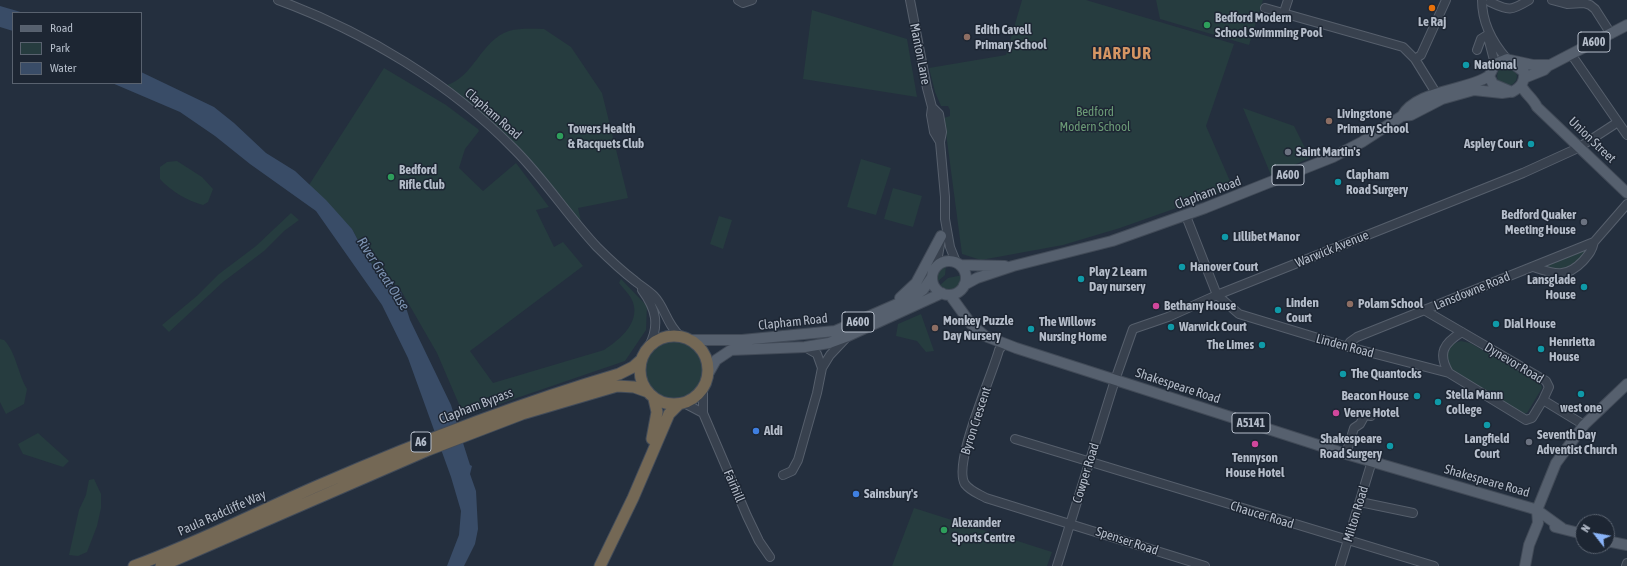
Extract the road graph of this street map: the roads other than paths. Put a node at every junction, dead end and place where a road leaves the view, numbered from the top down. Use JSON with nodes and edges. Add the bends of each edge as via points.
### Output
{"nodes":[{"id":1,"x":278,"y":0,"type":"edge"},
{"id":2,"x":738,"y":0,"type":"edge"},
{"id":3,"x":752,"y":0,"type":"edge"},
{"id":4,"x":910,"y":0,"type":"edge"},
{"id":5,"x":1288,"y":0,"type":"edge"},
{"id":6,"x":1446,"y":0,"type":"edge"},
{"id":7,"x":1529,"y":0,"type":"edge"},
{"id":8,"x":1552,"y":0,"type":"edge"},
{"id":9,"x":1486,"y":1,"type":"edge"},
{"id":10,"x":1265,"y":8,"type":"dead end"},
{"id":11,"x":1284,"y":12,"type":"junction"},
{"id":12,"x":1627,"y":25,"type":"edge"},
{"id":13,"x":1611,"y":34,"type":"junction"},
{"id":14,"x":1489,"y":35,"type":"junction"},
{"id":15,"x":1477,"y":50,"type":"dead end"},
{"id":16,"x":1571,"y":54,"type":"junction"},
{"id":17,"x":1415,"y":59,"type":"junction"},
{"id":18,"x":1509,"y":60,"type":"junction"},
{"id":19,"x":1495,"y":64,"type":"junction"},
{"id":20,"x":1550,"y":65,"type":"junction"},
{"id":21,"x":1489,"y":76,"type":"junction"},
{"id":22,"x":1523,"y":82,"type":"junction"},
{"id":23,"x":1511,"y":92,"type":"junction"},
{"id":24,"x":1436,"y":93,"type":"junction"},
{"id":25,"x":1537,"y":107,"type":"junction"},
{"id":26,"x":1402,"y":116,"type":"junction"},
{"id":27,"x":1618,"y":122,"type":"junction"},
{"id":28,"x":1627,"y":135,"type":"edge"},
{"id":29,"x":1581,"y":147,"type":"junction"},
{"id":30,"x":1627,"y":193,"type":"edge"},
{"id":31,"x":1627,"y":204,"type":"edge"},
{"id":32,"x":1186,"y":216,"type":"junction"},
{"id":33,"x":945,"y":219,"type":"junction"},
{"id":34,"x":941,"y":236,"type":"junction"},
{"id":35,"x":1594,"y":242,"type":"junction"},
{"id":36,"x":958,"y":264,"type":"junction"},
{"id":37,"x":1012,"y":266,"type":"junction"},
{"id":38,"x":1533,"y":266,"type":"junction"},
{"id":39,"x":934,"y":272,"type":"junction"},
{"id":40,"x":635,"y":281,"type":"junction"},
{"id":41,"x":962,"y":287,"type":"junction"},
{"id":42,"x":946,"y":294,"type":"junction"},
{"id":43,"x":1217,"y":295,"type":"junction"},
{"id":44,"x":892,"y":305,"type":"junction"},
{"id":45,"x":960,"y":309,"type":"junction"},
{"id":46,"x":1424,"y":310,"type":"junction"},
{"id":47,"x":1462,"y":332,"type":"junction"},
{"id":48,"x":848,"y":336,"type":"junction"},
{"id":49,"x":685,"y":338,"type":"junction"},
{"id":50,"x":778,"y":338,"type":"junction"},
{"id":51,"x":1004,"y":343,"type":"junction"},
{"id":52,"x":819,"y":345,"type":"junction"},
{"id":53,"x":649,"y":346,"type":"junction"},
{"id":54,"x":805,"y":347,"type":"junction"},
{"id":55,"x":1348,"y":347,"type":"junction"},
{"id":56,"x":642,"y":359,"type":"junction"},
{"id":57,"x":827,"y":360,"type":"junction"},
{"id":58,"x":822,"y":368,"type":"junction"},
{"id":59,"x":1449,"y":373,"type":"junction"},
{"id":60,"x":708,"y":374,"type":"junction"},
{"id":61,"x":1115,"y":380,"type":"junction"},
{"id":62,"x":1627,"y":384,"type":"edge"},
{"id":63,"x":703,"y":390,"type":"junction"},
{"id":64,"x":651,"y":395,"type":"junction"},
{"id":65,"x":1543,"y":400,"type":"junction"},
{"id":66,"x":681,"y":404,"type":"junction"},
{"id":67,"x":522,"y":409,"type":"junction"},
{"id":68,"x":703,"y":412,"type":"junction"},
{"id":69,"x":1371,"y":416,"type":"dead end"},
{"id":70,"x":1584,"y":425,"type":"junction"},
{"id":71,"x":1015,"y":439,"type":"dead end"},
{"id":72,"x":1346,"y":454,"type":"junction"},
{"id":73,"x":1089,"y":462,"type":"junction"},
{"id":74,"x":1372,"y":462,"type":"junction"},
{"id":75,"x":645,"y":468,"type":"junction"},
{"id":76,"x":783,"y":475,"type":"dead end"},
{"id":77,"x":321,"y":484,"type":"joint"},
{"id":78,"x":327,"y":494,"type":"joint"},
{"id":79,"x":1360,"y":502,"type":"junction"},
{"id":80,"x":1537,"y":510,"type":"junction"},
{"id":81,"x":1413,"y":513,"type":"dead end"},
{"id":82,"x":1538,"y":523,"type":"junction"},
{"id":83,"x":1071,"y":524,"type":"junction"},
{"id":84,"x":1562,"y":528,"type":"junction"},
{"id":85,"x":1575,"y":532,"type":"edge"},
{"id":86,"x":1348,"y":541,"type":"junction"},
{"id":87,"x":1615,"y":543,"type":"edge"},
{"id":88,"x":1627,"y":545,"type":"edge"},
{"id":89,"x":770,"y":557,"type":"dead end"},
{"id":90,"x":134,"y":566,"type":"edge"},
{"id":91,"x":161,"y":566,"type":"edge"},
{"id":92,"x":600,"y":566,"type":"edge"},
{"id":93,"x":1057,"y":566,"type":"edge"},
{"id":94,"x":1205,"y":566,"type":"edge"},
{"id":95,"x":1340,"y":566,"type":"edge"},
{"id":96,"x":1434,"y":566,"type":"edge"},
{"id":97,"x":1525,"y":566,"type":"edge"}],
"edges":[{"from":1,"to":40,"type":"street","name":"Clapham Road","via":[[344,28],[422,74],[472,110],[515,150],[603,253]]},
{"from":2,"to":3,"type":"street","via":[[743,3]]},
{"from":4,"to":33,"type":"street","name":"Manton Lane","via":[[932,107],[934,132],[940,142]]},
{"from":5,"to":11,"type":"street"},
{"from":6,"to":17,"type":"street","via":[[1421,55]]},
{"from":7,"to":9,"type":"street","via":[[1507,10]]},
{"from":8,"to":13,"type":"street","via":[[1567,4],[1590,5]]},
{"from":9,"to":14,"type":"street","via":[[1482,11]]},
{"from":10,"to":11,"type":"street"},
{"from":11,"to":17,"type":"street","via":[[1403,47]]},
{"from":12,"to":13,"type":"main road","number":"A600"},
{"from":13,"to":16,"type":"main road","number":"A600"},
{"from":14,"to":15,"type":"street","via":[[1481,39]]},
{"from":14,"to":18,"type":"street"},
{"from":14,"to":19,"type":"street"},
{"from":16,"to":20,"type":"main road","number":"A600"},
{"from":16,"to":27,"type":"street"},
{"from":17,"to":24,"type":"street"},
{"from":18,"to":19,"type":"main road"},
{"from":18,"to":20,"type":"main road","number":"A600","via":[[1533,65]]},
{"from":18,"to":22,"type":"main road","via":[[1524,72]]},
{"from":19,"to":21,"type":"main road"},
{"from":20,"to":22,"type":"main road","number":"A600"},
{"from":21,"to":23,"type":"main road","via":[[1493,84]]},
{"from":21,"to":24,"type":"main road","name":"Clapham Road","number":"A600","via":[[1480,81]]},
{"from":22,"to":23,"type":"main road","number":"A600"},
{"from":22,"to":25,"type":"main road","name":"Union Street","via":[[1526,94]]},
{"from":23,"to":25,"type":"main road","name":"Union Street"},
{"from":23,"to":26,"type":"main road","name":"Clapham Road","number":"A600","via":[[1474,90],[1442,99],[1411,115]]},
{"from":24,"to":26,"type":"main road","name":"Clapham Road","number":"A600","via":[[1406,109]]},
{"from":25,"to":29,"type":"main road","name":"Union Street"},
{"from":26,"to":32,"type":"main road","name":"Clapham Road","number":"A600","via":[[1333,157]]},
{"from":27,"to":28,"type":"street"},
{"from":27,"to":29,"type":"street","name":"Warwick Avenue"},
{"from":29,"to":30,"type":"main road","name":"Union Street"},
{"from":29,"to":43,"type":"street","name":"Warwick Avenue","via":[[1523,173]]},
{"from":31,"to":35,"type":"street","name":"Lansdowne Road"},
{"from":32,"to":37,"type":"main road","name":"Clapham Road","number":"A600","via":[[1112,241]]},
{"from":32,"to":43,"type":"street","name":"Linden Road"},
{"from":33,"to":34,"type":"street","name":"Manton Lane"},
{"from":33,"to":36,"type":"street","name":"Manton Lane","via":[[950,247]]},
{"from":34,"to":39,"type":"street","name":"Manton Lane"},
{"from":34,"to":44,"type":"main road","via":[[916,283]]},
{"from":35,"to":38,"type":"street","name":"Lansdowne Road"},
{"from":35,"to":38,"type":"street","name":"Lansdowne Road","via":[[1592,250],[1576,268],[1565,273],[1552,274]]},
{"from":36,"to":37,"type":"main road","name":"Clapham Road","number":"A600"},
{"from":36,"to":39,"type":"main road","number":"A600","via":[[946,261]]},
{"from":36,"to":41,"type":"main road","via":[[965,273]]},
{"from":37,"to":41,"type":"main road","name":"Clapham Road","number":"A600","via":[[977,278]]},
{"from":38,"to":46,"type":"street","name":"Lansdowne Road"},
{"from":39,"to":42,"type":"main road","via":[[934,287]]},
{"from":39,"to":44,"type":"main road","name":"Clapham Road","number":"A600","via":[[920,292]]},
{"from":40,"to":49,"type":"street","name":"Clapham Road","via":[[655,296],[666,318]]},
{"from":40,"to":53,"type":"street","name":"Clapham Road","via":[[654,312],[655,334]]},
{"from":41,"to":42,"type":"main road","number":"A600"},
{"from":41,"to":45,"type":"main road"},
{"from":42,"to":45,"type":"main road","name":"Shakespeare Road","number":"A5141"},
{"from":42,"to":48,"type":"main road","name":"Clapham Road","number":"A600"},
{"from":43,"to":55,"type":"street","name":"Linden Road","via":[[1249,319]]},
{"from":43,"to":61,"type":"street","name":"Warwick Avenue","via":[[1133,329]]},
{"from":44,"to":50,"type":"main road","name":"Clapham Road","number":"A600","via":[[834,331]]},
{"from":45,"to":51,"type":"main road","name":"Shakespeare Road","number":"A5141","via":[[971,324],[985,336]]},
{"from":46,"to":47,"type":"street","name":"Dynevor Road"},
{"from":46,"to":55,"type":"street","name":"Lansdowne Road","via":[[1353,338]]},
{"from":47,"to":59,"type":"street","via":[[1446,344],[1443,353],[1444,365]]},
{"from":47,"to":65,"type":"street","name":"Dynevor Road","via":[[1546,381],[1549,387]]},
{"from":48,"to":52,"type":"main road","name":"Clapham Road","number":"A600"},
{"from":48,"to":57,"type":"street"},
{"from":49,"to":50,"type":"main road","name":"Clapham Road","number":"A600","via":[[713,341]]},
{"from":49,"to":53,"type":"highway","via":[[667,337]]},
{"from":49,"to":60,"type":"highway","via":[[698,346],[704,354],[708,363]]},
{"from":50,"to":52,"type":"main road"},
{"from":51,"to":61,"type":"main road","name":"Shakespeare Road","number":"A5141"},
{"from":51,"to":83,"type":"street","name":"Byron Crescent","via":[[999,350],[963,460],[962,474],[965,484],[986,498]]},
{"from":52,"to":54,"type":"main road","name":"Clapham Road","number":"A600"},
{"from":52,"to":57,"type":"street","via":[[827,354]]},
{"from":53,"to":56,"type":"highway"},
{"from":54,"to":58,"type":"street","via":[[817,354]]},
{"from":54,"to":60,"type":"main road","name":"Clapham Road","number":"A600","via":[[731,350],[716,360]]},
{"from":55,"to":59,"type":"street","name":"Linden Road"},
{"from":56,"to":64,"type":"highway","via":[[641,373]]},
{"from":56,"to":67,"type":"highway","name":"Clapham Bypass","number":"A6","via":[[619,374]]},
{"from":57,"to":58,"type":"street"},
{"from":58,"to":76,"type":"street","via":[[798,460],[792,470]]},
{"from":59,"to":65,"type":"street","name":"Linden Road","via":[[1526,420],[1532,418]]},
{"from":60,"to":63,"type":"highway"},
{"from":61,"to":72,"type":"main road","name":"Shakespeare Road","number":"A5141"},
{"from":61,"to":73,"type":"street","name":"Cowper Road"},
{"from":62,"to":70,"type":"main road"},
{"from":63,"to":66,"type":"highway","via":[[693,399]]},
{"from":63,"to":68,"type":"street","name":"Fairhill"},
{"from":64,"to":66,"type":"highway","via":[[661,403]]},
{"from":64,"to":67,"type":"highway","name":"Clapham Bypass","number":"A6","via":[[634,387],[617,386]]},
{"from":64,"to":75,"type":"highway","via":[[657,412]]},
{"from":65,"to":70,"type":"street","name":"Dynevor Road"},
{"from":66,"to":68,"type":"street"},
{"from":66,"to":75,"type":"highway","via":[[669,414]]},
{"from":67,"to":77,"type":"highway","name":"Clapham Bypass","number":"A6","via":[[424,441]]},
{"from":67,"to":78,"type":"highway","name":"Clapham Bypass","number":"A6"},
{"from":68,"to":89,"type":"street","name":"Fairhill","via":[[747,516]]},
{"from":69,"to":72,"type":"street","via":[[1365,415],[1354,428]]},
{"from":70,"to":80,"type":"main road","via":[[1551,471]]},
{"from":71,"to":73,"type":"street","name":"Chaucer Road"},
{"from":72,"to":74,"type":"main road","name":"Shakespeare Road","number":"A5141"},
{"from":73,"to":83,"type":"street","name":"Cowper Road"},
{"from":73,"to":86,"type":"street","name":"Chaucer Road"},
{"from":74,"to":79,"type":"street","name":"Milton Road"},
{"from":74,"to":80,"type":"main road","name":"Shakespeare Road","number":"A5141"},
{"from":75,"to":92,"type":"highway"},
{"from":77,"to":90,"type":"highway","name":"Paula Radcliffe Way","number":"A6","via":[[231,526]]},
{"from":78,"to":91,"type":"highway","name":"Paula Radcliffe Way","number":"A6"},
{"from":79,"to":81,"type":"street"},
{"from":79,"to":86,"type":"street","name":"Milton Road"},
{"from":80,"to":82,"type":"main road"},
{"from":80,"to":84,"type":"main road","name":"Shakespeare Road"},
{"from":82,"to":84,"type":"main road"},
{"from":82,"to":97,"type":"main road","via":[[1529,545]]},
{"from":83,"to":93,"type":"street","name":"Cowper Road"},
{"from":83,"to":94,"type":"street","name":"Spenser Road"},
{"from":84,"to":85,"type":"main road"},
{"from":86,"to":95,"type":"street","name":"Milton Road"},
{"from":86,"to":96,"type":"street","name":"Chaucer Road"},
{"from":87,"to":88,"type":"main road"}]}
